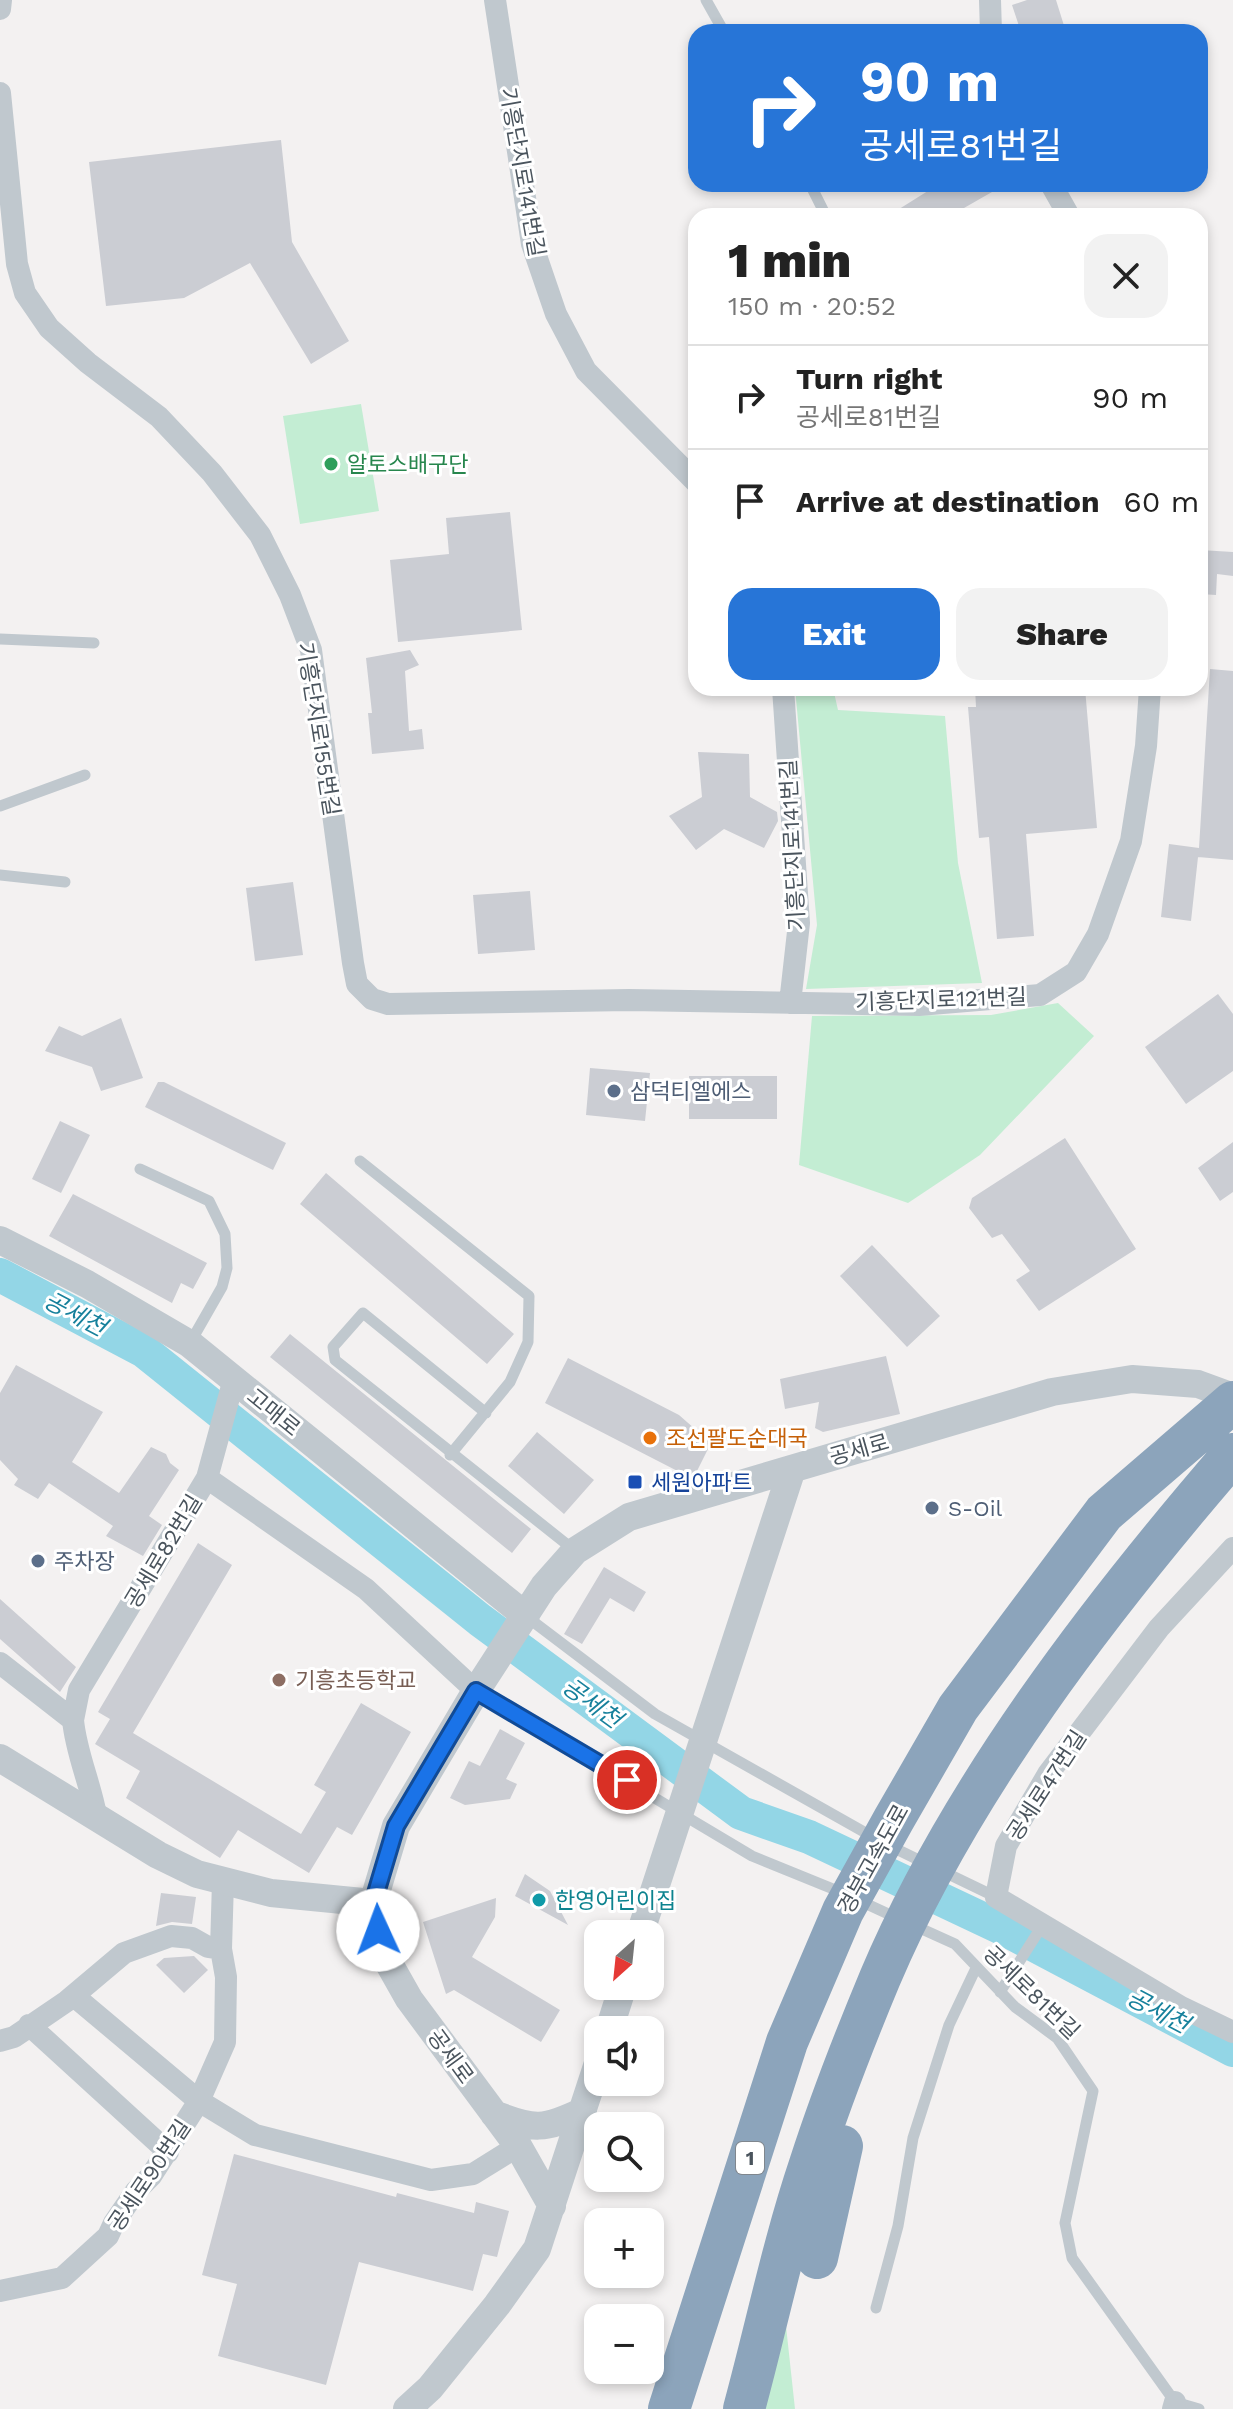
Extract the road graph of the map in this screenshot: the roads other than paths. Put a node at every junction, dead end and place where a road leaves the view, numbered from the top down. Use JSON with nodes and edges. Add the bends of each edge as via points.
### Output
{"nodes":[{"id":1,"x":1,"y":0,"type":"edge"},
{"id":2,"x":495,"y":0,"type":"edge"},
{"id":3,"x":706,"y":0,"type":"edge"},
{"id":4,"x":990,"y":0,"type":"edge"},
{"id":5,"x":0,"y":9,"type":"edge"},
{"id":6,"x":720,"y":24,"type":"edge"},
{"id":7,"x":991,"y":24,"type":"edge"},
{"id":8,"x":0,"y":93,"type":"edge"},
{"id":9,"x":688,"y":474,"type":"edge"},
{"id":10,"x":0,"y":639,"type":"edge"},
{"id":11,"x":94,"y":643,"type":"dead end"},
{"id":12,"x":784,"y":696,"type":"edge"},
{"id":13,"x":1149,"y":696,"type":"edge"},
{"id":14,"x":85,"y":775,"type":"dead end"},
{"id":15,"x":0,"y":806,"type":"edge"},
{"id":16,"x":0,"y":875,"type":"edge"},
{"id":17,"x":65,"y":882,"type":"dead end"},
{"id":18,"x":790,"y":1003,"type":"junction"},
{"id":19,"x":360,"y":1161,"type":"dead end"},
{"id":20,"x":140,"y":1169,"type":"dead end"},
{"id":21,"x":0,"y":1240,"type":"edge"},
{"id":22,"x":190,"y":1344,"type":"junction"},
{"id":23,"x":234,"y":1379,"type":"junction"},
{"id":24,"x":486,"y":1413,"type":"junction"},
{"id":25,"x":1227,"y":1419,"type":"edge"},
{"id":26,"x":450,"y":1455,"type":"junction"},
{"id":27,"x":792,"y":1469,"type":"junction"},
{"id":28,"x":207,"y":1478,"type":"junction"},
{"id":29,"x":1233,"y":1548,"type":"edge"},
{"id":30,"x":575,"y":1551,"type":"junction"},
{"id":31,"x":526,"y":1616,"type":"junction"},
{"id":32,"x":0,"y":1663,"type":"edge"},
{"id":33,"x":483,"y":1682,"type":"junction"},
{"id":34,"x":73,"y":1720,"type":"junction"},
{"id":35,"x":0,"y":1758,"type":"edge"},
{"id":36,"x":96,"y":1815,"type":"junction"},
{"id":37,"x":223,"y":1881,"type":"junction"},
{"id":38,"x":996,"y":1897,"type":"junction"},
{"id":39,"x":373,"y":1903,"type":"junction"},
{"id":40,"x":644,"y":1920,"type":"edge"},
{"id":41,"x":1041,"y":1926,"type":"junction"},
{"id":42,"x":221,"y":1949,"type":"junction"},
{"id":43,"x":976,"y":1968,"type":"junction"},
{"id":44,"x":880,"y":1978,"type":"junction"},
{"id":45,"x":1000,"y":1991,"type":"junction"},
{"id":46,"x":74,"y":1996,"type":"junction"},
{"id":47,"x":29,"y":2025,"type":"junction"},
{"id":48,"x":1233,"y":2032,"type":"edge"},
{"id":49,"x":0,"y":2041,"type":"edge"},
{"id":50,"x":588,"y":2096,"type":"edge"},
{"id":51,"x":199,"y":2101,"type":"junction"},
{"id":52,"x":583,"y":2111,"type":"junction"},
{"id":53,"x":494,"y":2114,"type":"junction"},
{"id":54,"x":518,"y":2146,"type":"junction"},
{"id":55,"x":168,"y":2152,"type":"junction"},
{"id":56,"x":552,"y":2206,"type":"junction"},
{"id":57,"x":817,"y":2258,"type":"dead end"},
{"id":58,"x":0,"y":2291,"type":"edge"},
{"id":59,"x":876,"y":2308,"type":"dead end"},
{"id":60,"x":1174,"y":2406,"type":"edge"},
{"id":61,"x":407,"y":2409,"type":"edge"},
{"id":62,"x":669,"y":2409,"type":"edge"},
{"id":63,"x":744,"y":2409,"type":"edge"},
{"id":64,"x":1199,"y":2409,"type":"edge"}],
"edges":[{"from":1,"to":5,"type":"street"},
{"from":2,"to":9,"type":"street","name":"기흥단지로141번길","via":[[532,244],[556,314],[586,371]]},
{"from":3,"to":6,"type":"lane"},
{"from":4,"to":7,"type":"street"},
{"from":8,"to":18,"type":"street","name":"기흥단지로155번길","via":[[17,264],[25,293],[49,328],[159,417],[212,473],[260,535],[290,595],[311,650],[357,984],[372,999],[388,1004]]},
{"from":10,"to":11,"type":"lane"},
{"from":12,"to":18,"type":"street","name":"기흥단지로141번길","via":[[799,923]]},
{"from":13,"to":18,"type":"street","name":"기흥단지로121번길","via":[[1131,841],[1098,934],[1076,972],[1040,995],[919,1005]]},
{"from":14,"to":15,"type":"lane"},
{"from":16,"to":17,"type":"lane"},
{"from":19,"to":24,"type":"lane","via":[[529,1296],[528,1342],[510,1382]]},
{"from":20,"to":22,"type":"lane","via":[[209,1201],[225,1234],[222,1287]]},
{"from":21,"to":22,"type":"street","name":"고매로"},
{"from":22,"to":23,"type":"street","name":"고매로"},
{"from":23,"to":28,"type":"street"},
{"from":23,"to":31,"type":"street","name":"고매로"},
{"from":24,"to":26,"type":"lane"},
{"from":24,"to":26,"type":"lane","via":[[363,1313],[333,1347],[335,1360]]},
{"from":25,"to":27,"type":"street","name":"공세로","via":[[1198,1384],[1132,1379],[1065,1390]]},
{"from":25,"to":44,"type":"highway","via":[[1144,1557],[1022,1726],[945,1848]]},
{"from":25,"to":62,"type":"highway","name":"경부고속도로","number":"1","via":[[1104,1513],[958,1708],[894,1819],[843,1911],[787,2042]]},
{"from":26,"to":30,"type":"lane"},
{"from":27,"to":30,"type":"street","name":"공세로","via":[[629,1517]]},
{"from":27,"to":40,"type":"street"},
{"from":28,"to":33,"type":"street","name":"공세로82번길","via":[[366,1589]]},
{"from":28,"to":34,"type":"street","name":"공세로82번길","via":[[79,1690]]},
{"from":29,"to":38,"type":"street","name":"공세로47번길","via":[[1159,1628],[1048,1774],[1006,1846]]},
{"from":30,"to":31,"type":"street","name":"공세로"},
{"from":31,"to":33,"type":"street","name":"공세로"},
{"from":31,"to":38,"type":"lane","via":[[655,1714],[847,1824]]},
{"from":32,"to":34,"type":"street"},
{"from":33,"to":39,"type":"street","via":[[396,1826]]},
{"from":33,"to":43,"type":"lane","name":"공세로81번길","via":[[752,1856],[955,1944]]},
{"from":34,"to":36,"type":"street"},
{"from":35,"to":36,"type":"street"},
{"from":36,"to":37,"type":"street","via":[[158,1855]]},
{"from":37,"to":39,"type":"street","via":[[271,1893]]},
{"from":37,"to":42,"type":"street","name":"공세로90번길"},
{"from":38,"to":41,"type":"street"},
{"from":39,"to":53,"type":"street","name":"공세로","via":[[387,1960],[409,1999]]},
{"from":41,"to":45,"type":"lane"},
{"from":41,"to":48,"type":"street"},
{"from":42,"to":46,"type":"street","via":[[171,1936],[124,1953]]},
{"from":42,"to":51,"type":"street","name":"공세로90번길","via":[[225,2042]]},
{"from":43,"to":45,"type":"lane","name":"공세로81번길"},
{"from":43,"to":59,"type":"lane","via":[[949,2025],[913,2138],[898,2226]]},
{"from":44,"to":57,"type":"highway"},
{"from":44,"to":63,"type":"highway","via":[[809,2165]]},
{"from":45,"to":60,"type":"lane","name":"공세로81번길","via":[[1057,2038],[1093,2091],[1065,2223],[1072,2258]]},
{"from":46,"to":47,"type":"street"},
{"from":46,"to":51,"type":"street"},
{"from":47,"to":49,"type":"street"},
{"from":47,"to":55,"type":"street"},
{"from":50,"to":52,"type":"street"},
{"from":51,"to":54,"type":"street","via":[[255,2135],[431,2180],[473,2174]]},
{"from":51,"to":55,"type":"street","name":"공세로90번길"},
{"from":52,"to":53,"type":"street","via":[[555,2124],[526,2127]]},
{"from":52,"to":56,"type":"street"},
{"from":53,"to":54,"type":"street","name":"공세로"},
{"from":54,"to":56,"type":"street","name":"공세로"},
{"from":55,"to":58,"type":"street","name":"공세로90번길","via":[[108,2236],[62,2278]]},
{"from":56,"to":61,"type":"street","via":[[537,2249],[430,2388]]},
{"from":60,"to":64,"type":"lane","name":"공세로81번길"}]}
